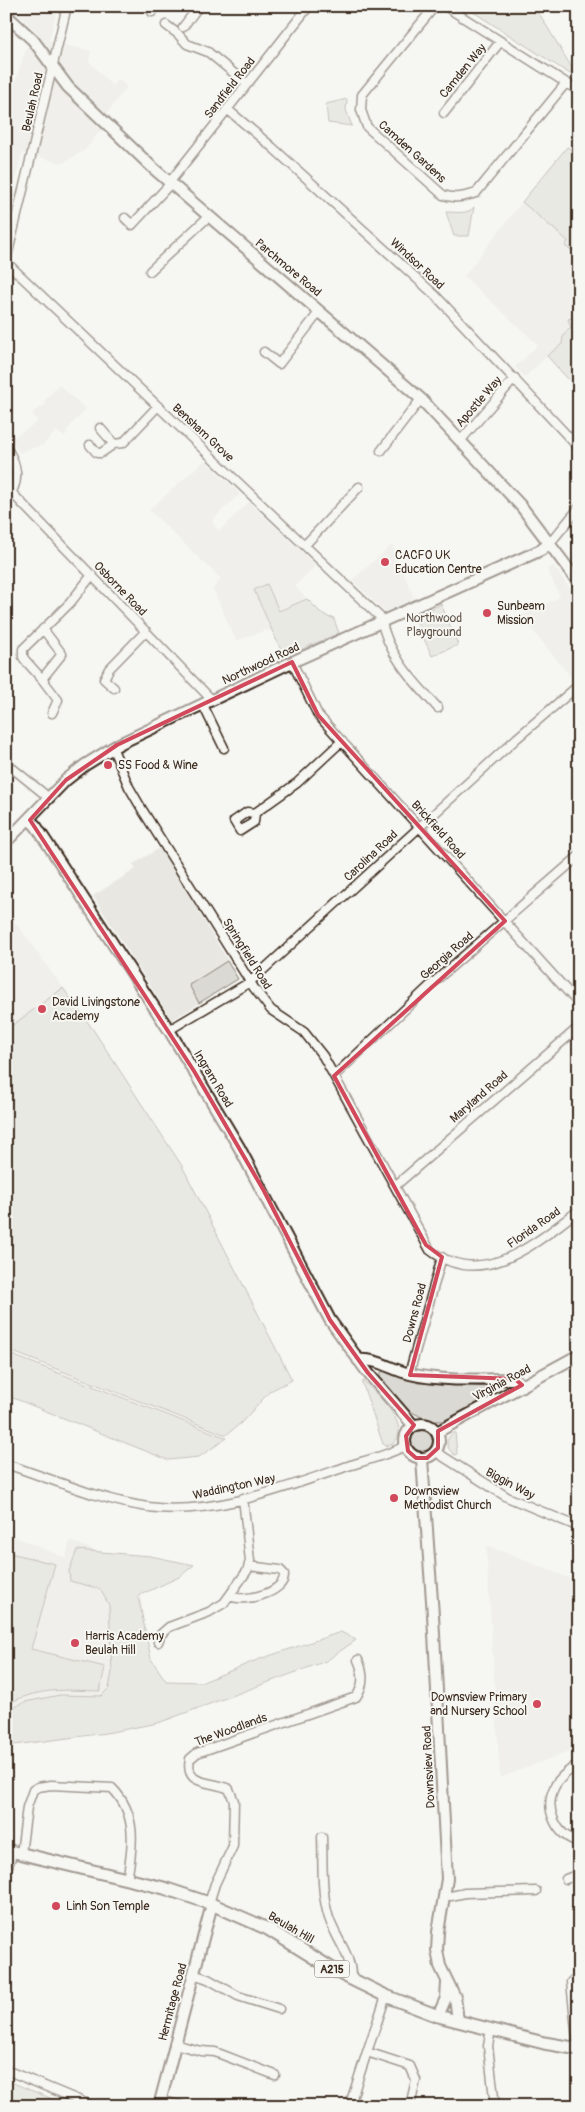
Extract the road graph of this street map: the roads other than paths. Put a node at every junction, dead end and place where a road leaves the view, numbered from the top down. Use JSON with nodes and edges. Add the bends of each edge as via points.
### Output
{"nodes":[{"id":1,"x":67,"y":6,"type":"edge"},
{"id":2,"x":199,"y":6,"type":"edge"},
{"id":3,"x":309,"y":6,"type":"edge"},
{"id":4,"x":435,"y":6,"type":"edge"},
{"id":5,"x":445,"y":6,"type":"edge"},
{"id":6,"x":6,"y":15,"type":"edge"},
{"id":7,"x":166,"y":25,"type":"dead end"},
{"id":8,"x":183,"y":27,"type":"dead end"},
{"id":9,"x":500,"y":42,"type":"junction"},
{"id":10,"x":52,"y":65,"type":"junction"},
{"id":11,"x":566,"y":82,"type":"junction"},
{"id":12,"x":247,"y":84,"type":"junction"},
{"id":13,"x":579,"y":90,"type":"edge"},
{"id":14,"x":227,"y":109,"type":"junction"},
{"id":15,"x":444,"y":113,"type":"dead end"},
{"id":16,"x":170,"y":184,"type":"junction"},
{"id":17,"x":208,"y":217,"type":"junction"},
{"id":18,"x":125,"y":218,"type":"dead end"},
{"id":19,"x":6,"y":261,"type":"edge"},
{"id":20,"x":150,"y":272,"type":"dead end"},
{"id":21,"x":320,"y":312,"type":"junction"},
{"id":22,"x":264,"y":352,"type":"dead end"},
{"id":23,"x":514,"y":378,"type":"junction"},
{"id":24,"x":421,"y":399,"type":"junction"},
{"id":25,"x":158,"y":406,"type":"junction"},
{"id":26,"x":100,"y":428,"type":"dead end"},
{"id":27,"x":461,"y":440,"type":"junction"},
{"id":28,"x":114,"y":444,"type":"junction"},
{"id":29,"x":90,"y":445,"type":"dead end"},
{"id":30,"x":6,"y":447,"type":"edge"},
{"id":31,"x":579,"y":448,"type":"edge"},
{"id":32,"x":381,"y":451,"type":"dead end"},
{"id":33,"x":359,"y":488,"type":"dead end"},
{"id":34,"x":9,"y":496,"type":"edge"},
{"id":35,"x":579,"y":508,"type":"edge"},
{"id":36,"x":550,"y":543,"type":"junction"},
{"id":37,"x":304,"y":545,"type":"junction"},
{"id":38,"x":92,"y":576,"type":"junction"},
{"id":39,"x":579,"y":583,"type":"edge"},
{"id":40,"x":381,"y":622,"type":"junction"},
{"id":41,"x":43,"y":629,"type":"junction"},
{"id":42,"x":146,"y":631,"type":"junction"},
{"id":43,"x":292,"y":662,"type":"junction"},
{"id":44,"x":42,"y":678,"type":"junction"},
{"id":45,"x":579,"y":685,"type":"edge"},
{"id":46,"x":114,"y":688,"type":"dead end"},
{"id":47,"x":207,"y":702,"type":"junction"},
{"id":48,"x":438,"y":708,"type":"dead end"},
{"id":49,"x":52,"y":713,"type":"dead end"},
{"id":50,"x":342,"y":741,"type":"junction"},
{"id":51,"x":224,"y":748,"type":"dead end"},
{"id":52,"x":113,"y":749,"type":"junction"},
{"id":53,"x":6,"y":763,"type":"edge"},
{"id":54,"x":48,"y":797,"type":"junction"},
{"id":55,"x":255,"y":813,"type":"dead end"},
{"id":56,"x":30,"y":820,"type":"junction"},
{"id":57,"x":419,"y":826,"type":"junction"},
{"id":58,"x":6,"y":842,"type":"edge"},
{"id":59,"x":579,"y":856,"type":"edge"},
{"id":60,"x":504,"y":921,"type":"junction"},
{"id":61,"x":250,"y":982,"type":"junction"},
{"id":62,"x":579,"y":1004,"type":"edge"},
{"id":63,"x":579,"y":1027,"type":"edge"},
{"id":64,"x":169,"y":1030,"type":"junction"},
{"id":65,"x":334,"y":1076,"type":"junction"},
{"id":66,"x":395,"y":1186,"type":"junction"},
{"id":67,"x":579,"y":1210,"type":"edge"},
{"id":68,"x":442,"y":1257,"type":"junction"},
{"id":69,"x":579,"y":1356,"type":"edge"},
{"id":70,"x":358,"y":1360,"type":"junction"},
{"id":71,"x":410,"y":1374,"type":"junction"},
{"id":72,"x":522,"y":1386,"type":"junction"},
{"id":73,"x":414,"y":1426,"type":"junction"},
{"id":74,"x":437,"y":1432,"type":"junction"},
{"id":75,"x":405,"y":1446,"type":"junction"},
{"id":76,"x":436,"y":1452,"type":"junction"},
{"id":77,"x":422,"y":1459,"type":"junction"},
{"id":78,"x":6,"y":1464,"type":"edge"},
{"id":79,"x":243,"y":1498,"type":"junction"},
{"id":80,"x":578,"y":1526,"type":"edge"},
{"id":81,"x":249,"y":1566,"type":"junction"},
{"id":82,"x":230,"y":1596,"type":"junction"},
{"id":83,"x":158,"y":1642,"type":"dead end"},
{"id":84,"x":358,"y":1660,"type":"dead end"},
{"id":85,"x":579,"y":1763,"type":"edge"},
{"id":86,"x":322,"y":1837,"type":"dead end"},
{"id":87,"x":579,"y":1842,"type":"edge"},
{"id":88,"x":13,"y":1852,"type":"edge"},
{"id":89,"x":6,"y":1871,"type":"edge"},
{"id":90,"x":579,"y":1874,"type":"edge"},
{"id":91,"x":566,"y":1879,"type":"dead end"},
{"id":92,"x":127,"y":1880,"type":"junction"},
{"id":93,"x":536,"y":1891,"type":"dead end"},
{"id":94,"x":446,"y":1895,"type":"junction"},
{"id":95,"x":210,"y":1904,"type":"junction"},
{"id":96,"x":193,"y":1974,"type":"junction"},
{"id":97,"x":351,"y":1980,"type":"junction"},
{"id":98,"x":447,"y":1982,"type":"junction"},
{"id":99,"x":571,"y":1982,"type":"dead end"},
{"id":100,"x":386,"y":1996,"type":"junction"},
{"id":101,"x":279,"y":2008,"type":"dead end"},
{"id":102,"x":438,"y":2016,"type":"junction"},
{"id":103,"x":458,"y":2020,"type":"junction"},
{"id":104,"x":491,"y":2030,"type":"junction"},
{"id":105,"x":174,"y":2044,"type":"junction"},
{"id":106,"x":579,"y":2049,"type":"edge"},
{"id":107,"x":367,"y":2052,"type":"junction"},
{"id":108,"x":6,"y":2070,"type":"edge"},
{"id":109,"x":275,"y":2075,"type":"dead end"},
{"id":110,"x":352,"y":2098,"type":"dead end"},
{"id":111,"x":159,"y":2103,"type":"edge"},
{"id":112,"x":93,"y":2106,"type":"edge"},
{"id":113,"x":182,"y":2106,"type":"edge"},
{"id":114,"x":410,"y":2106,"type":"edge"},
{"id":115,"x":495,"y":2106,"type":"edge"}],
"edges":[{"from":1,"to":10,"type":"street","name":"Beulah Road"},
{"from":2,"to":8,"type":"street"},
{"from":3,"to":12,"type":"street","name":"Sandfield Road"},
{"from":4,"to":11,"type":"street","name":"Camden Gardens","via":[[362,94],[360,110],[367,127],[443,195],[466,197],[476,192]]},
{"from":5,"to":9,"type":"street"},
{"from":6,"to":10,"type":"street","name":"Parchmore Road","via":[[33,40]]},
{"from":7,"to":12,"type":"street","via":[[192,48],[208,52]]},
{"from":9,"to":11,"type":"street"},
{"from":9,"to":15,"type":"street","name":"Camden Way"},
{"from":10,"to":16,"type":"street","name":"Parchmore Road","via":[[68,87]]},
{"from":10,"to":19,"type":"street","name":"Beulah Road"},
{"from":11,"to":13,"type":"street"},
{"from":12,"to":14,"type":"street","name":"Sandfield Road"},
{"from":14,"to":16,"type":"street","name":"Sandfield Road"},
{"from":14,"to":23,"type":"street","name":"Windsor Road","via":[[436,296]]},
{"from":16,"to":17,"type":"street","name":"Parchmore Road"},
{"from":16,"to":18,"type":"street","name":"Sandfield Road","via":[[132,225]]},
{"from":17,"to":20,"type":"street"},
{"from":17,"to":21,"type":"street","name":"Parchmore Road"},
{"from":19,"to":25,"type":"street","name":"Bensham Grove"},
{"from":21,"to":22,"type":"street","via":[[279,364]]},
{"from":21,"to":24,"type":"street","name":"Parchmore Road"},
{"from":23,"to":27,"type":"street","name":"Apostle Way"},
{"from":23,"to":31,"type":"street","name":"Windsor Road"},
{"from":24,"to":27,"type":"street","name":"Parchmore Road"},
{"from":24,"to":32,"type":"street"},
{"from":25,"to":28,"type":"street","via":[[122,443]]},
{"from":25,"to":37,"type":"street","name":"Bensham Grove"},
{"from":26,"to":28,"type":"street"},
{"from":27,"to":36,"type":"street","name":"Parchmore Road"},
{"from":28,"to":29,"type":"street","via":[[100,453]]},
{"from":30,"to":34,"type":"street","via":[[17,474],[15,488]]},
{"from":33,"to":37,"type":"street"},
{"from":34,"to":38,"type":"street","name":"Osborne Road"},
{"from":35,"to":36,"type":"street"},
{"from":36,"to":39,"type":"street","name":"Parchmore Road"},
{"from":36,"to":40,"type":"street","name":"Northwood Road","via":[[535,553]]},
{"from":37,"to":40,"type":"street","name":"Bensham Grove","via":[[381,618]]},
{"from":38,"to":41,"type":"street"},
{"from":38,"to":42,"type":"street","name":"Osborne Road"},
{"from":40,"to":43,"type":"street","name":"Northwood Road"},
{"from":40,"to":48,"type":"street","name":"Bensham Grove","via":[[404,670]]},
{"from":41,"to":44,"type":"street","via":[[62,654]]},
{"from":41,"to":44,"type":"street","via":[[22,653],[24,660]]},
{"from":42,"to":46,"type":"street","via":[[104,676]]},
{"from":42,"to":47,"type":"street","name":"Osborne Road"},
{"from":43,"to":47,"type":"street","name":"Northwood Road"},
{"from":43,"to":50,"type":"street","name":"Brickfield Road","via":[[314,708]]},
{"from":44,"to":49,"type":"street","via":[[58,700]]},
{"from":45,"to":57,"type":"street","name":"Carolina Road"},
{"from":47,"to":51,"type":"street","name":"Osborne Road"},
{"from":47,"to":52,"type":"street","name":"Northwood Road"},
{"from":50,"to":55,"type":"street","via":[[297,783]]},
{"from":50,"to":57,"type":"street","name":"Brickfield Road"},
{"from":52,"to":54,"type":"street","name":"Northwood Road","via":[[85,765]]},
{"from":52,"to":61,"type":"street","name":"Springfield Road","via":[[143,811]]},
{"from":53,"to":54,"type":"street"},
{"from":54,"to":56,"type":"street","name":"Northwood Road"},
{"from":56,"to":58,"type":"street","name":"Northwood Road"},
{"from":56,"to":64,"type":"street","name":"Ingram Road"},
{"from":57,"to":60,"type":"street","name":"Brickfield Road"},
{"from":57,"to":61,"type":"street","name":"Carolina Road"},
{"from":59,"to":60,"type":"street","name":"Georgia Road"},
{"from":60,"to":62,"type":"street","name":"Brickfield Road"},
{"from":60,"to":65,"type":"street","name":"Georgia Road"},
{"from":61,"to":64,"type":"street","name":"Carolina Road"},
{"from":61,"to":65,"type":"street","name":"Springfield Road","via":[[271,1010],[310,1038]]},
{"from":63,"to":66,"type":"street","name":"Maryland Road"},
{"from":64,"to":70,"type":"street","name":"Ingram Road","via":[[243,1154],[330,1320]]},
{"from":65,"to":66,"type":"street","name":"Springfield Road"},
{"from":66,"to":68,"type":"street","name":"Springfield Road","via":[[426,1245]]},
{"from":67,"to":68,"type":"street","name":"Florida Road","via":[[510,1258],[479,1264],[459,1263]]},
{"from":68,"to":71,"type":"street","name":"Downs Road"},
{"from":69,"to":72,"type":"street","name":"Virginia Road"},
{"from":70,"to":71,"type":"street","via":[[370,1359]]},
{"from":70,"to":73,"type":"street","name":"Ingram Road"},
{"from":71,"to":72,"type":"street","via":[[516,1379]]},
{"from":72,"to":74,"type":"street","name":"Virginia Road"},
{"from":73,"to":74,"type":"street","via":[[428,1425]]},
{"from":73,"to":75,"type":"street","via":[[406,1436]]},
{"from":74,"to":76,"type":"street","via":[[440,1440]]},
{"from":75,"to":77,"type":"street","via":[[412,1455]]},
{"from":75,"to":79,"type":"street","name":"Waddington Way","via":[[302,1482]]},
{"from":76,"to":77,"type":"street"},
{"from":76,"to":80,"type":"street","name":"Biggin Way","via":[[507,1497]]},
{"from":77,"to":94,"type":"street","name":"Downsview Road","via":[[439,1712]]},
{"from":78,"to":79,"type":"street","name":"Waddington Way","via":[[117,1500],[150,1507],[192,1508]]},
{"from":79,"to":81,"type":"street"},
{"from":81,"to":82,"type":"street"},
{"from":81,"to":82,"type":"street","via":[[280,1570],[284,1574],[283,1582],[278,1588],[255,1597],[239,1599]]},
{"from":82,"to":83,"type":"street","via":[[216,1608],[169,1627]]},
{"from":84,"to":95,"type":"street","name":"The Woodlands","via":[[363,1680],[356,1697],[197,1753],[190,1759],[188,1768],[197,1781],[229,1789],[234,1801],[233,1846],[215,1884]]},
{"from":85,"to":87,"type":"street","via":[[558,1781],[551,1804],[557,1827],[564,1835]]},
{"from":86,"to":97,"type":"street","via":[[327,1912],[348,1956]]},
{"from":88,"to":89,"type":"street"},
{"from":88,"to":92,"type":"main road","name":"Beulah Hill","number":"A215"},
{"from":88,"to":92,"type":"street","via":[[33,1790],[51,1785],[112,1788],[128,1811],[132,1827]]},
{"from":90,"to":91,"type":"street"},
{"from":92,"to":95,"type":"main road","name":"Beulah Hill","number":"A215","via":[[164,1888]]},
{"from":93,"to":94,"type":"street"},
{"from":94,"to":98,"type":"street","name":"Downsview Road","via":[[437,1941],[438,1958]]},
{"from":95,"to":96,"type":"street","name":"Hermitage Road"},
{"from":95,"to":97,"type":"main road","name":"Beulah Hill","number":"A215","via":[[268,1929]]},
{"from":96,"to":101,"type":"street","via":[[238,1996]]},
{"from":96,"to":105,"type":"street","name":"Hermitage Road"},
{"from":97,"to":100,"type":"main road","name":"Beulah Hill","number":"A215"},
{"from":98,"to":102,"type":"street","via":[[446,1998]]},
{"from":98,"to":103,"type":"street","name":"Downsview Road","via":[[455,1997]]},
{"from":99,"to":106,"type":"street"},
{"from":100,"to":102,"type":"main road","name":"Beulah Hill","number":"A215"},
{"from":100,"to":107,"type":"street"},
{"from":102,"to":103,"type":"main road","name":"Beulah Hill","number":"A215"},
{"from":103,"to":104,"type":"main road","name":"Beulah Hill","number":"A215"},
{"from":104,"to":106,"type":"main road","name":"Beulah Hill","number":"A215"},
{"from":104,"to":115,"type":"street","via":[[488,2052]]},
{"from":105,"to":109,"type":"street","via":[[215,2052]]},
{"from":105,"to":111,"type":"street","name":"Hermitage Road"},
{"from":107,"to":110,"type":"street"},
{"from":107,"to":114,"type":"street","via":[[410,2066],[416,2080]]},
{"from":108,"to":112,"type":"street"},
{"from":111,"to":113,"type":"street"}]}
